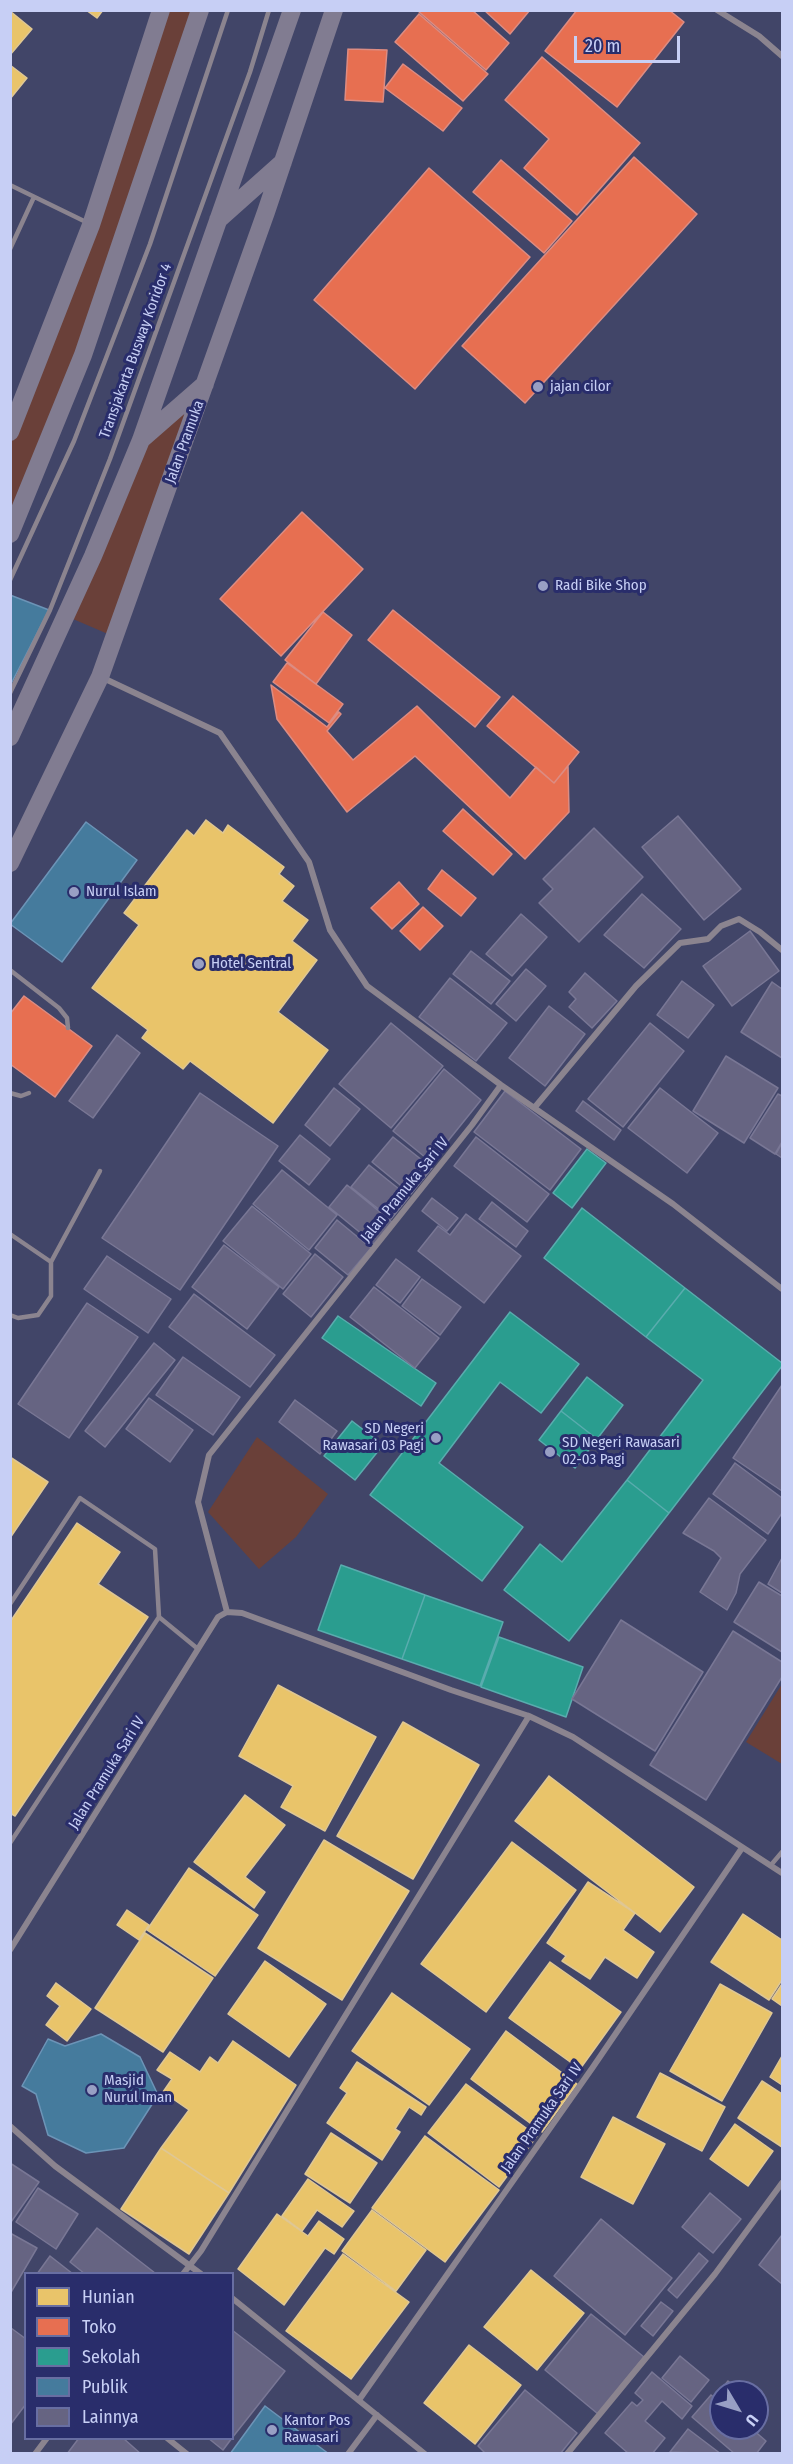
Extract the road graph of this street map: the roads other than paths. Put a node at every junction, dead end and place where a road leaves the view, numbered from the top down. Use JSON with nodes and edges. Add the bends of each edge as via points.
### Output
{"nodes":[{"id":1,"x":160,"y":10,"type":"edge"},
{"id":2,"x":200,"y":10,"type":"edge"},
{"id":3,"x":228,"y":10,"type":"edge"},
{"id":4,"x":269,"y":10,"type":"edge"},
{"id":5,"x":292,"y":10,"type":"edge"},
{"id":6,"x":334,"y":10,"type":"edge"},
{"id":7,"x":717,"y":10,"type":"edge"},
{"id":8,"x":783,"y":56,"type":"edge"},
{"id":9,"x":284,"y":161,"type":"junction"},
{"id":10,"x":10,"y":185,"type":"edge"},
{"id":11,"x":34,"y":197,"type":"junction"},
{"id":12,"x":217,"y":221,"type":"junction"},
{"id":13,"x":91,"y":225,"type":"junction"},
{"id":14,"x":10,"y":249,"type":"edge"},
{"id":15,"x":206,"y":383,"type":"junction"},
{"id":16,"x":13,"y":420,"type":"edge"},
{"id":17,"x":141,"y":440,"type":"junction"},
{"id":18,"x":10,"y":534,"type":"edge"},
{"id":19,"x":10,"y":580,"type":"edge"},
{"id":20,"x":100,"y":677,"type":"junction"},
{"id":21,"x":10,"y":693,"type":"edge"},
{"id":22,"x":10,"y":737,"type":"edge"},
{"id":23,"x":10,"y":863,"type":"edge"},
{"id":24,"x":783,"y":950,"type":"edge"},
{"id":25,"x":10,"y":970,"type":"edge"},
{"id":26,"x":68,"y":1028,"type":"dead end"},
{"id":27,"x":501,"y":1085,"type":"junction"},
{"id":28,"x":10,"y":1093,"type":"edge"},
{"id":29,"x":30,"y":1093,"type":"dead end"},
{"id":30,"x":535,"y":1107,"type":"junction"},
{"id":31,"x":100,"y":1171,"type":"dead end"},
{"id":32,"x":10,"y":1234,"type":"edge"},
{"id":33,"x":51,"y":1262,"type":"junction"},
{"id":34,"x":783,"y":1290,"type":"edge"},
{"id":35,"x":10,"y":1314,"type":"edge"},
{"id":36,"x":10,"y":1604,"type":"edge"},
{"id":37,"x":227,"y":1612,"type":"junction"},
{"id":38,"x":159,"y":1617,"type":"junction"},
{"id":39,"x":198,"y":1648,"type":"junction"},
{"id":40,"x":529,"y":1716,"type":"junction"},
{"id":41,"x":10,"y":1843,"type":"edge"},
{"id":42,"x":742,"y":1848,"type":"junction"},
{"id":43,"x":783,"y":1852,"type":"edge"},
{"id":44,"x":771,"y":1865,"type":"junction"},
{"id":45,"x":783,"y":1873,"type":"edge"},
{"id":46,"x":10,"y":1950,"type":"edge"},
{"id":47,"x":10,"y":2126,"type":"edge"},
{"id":48,"x":783,"y":2183,"type":"edge"},
{"id":49,"x":190,"y":2265,"type":"junction"},
{"id":50,"x":185,"y":2272,"type":"edge"},
{"id":51,"x":199,"y":2272,"type":"edge"},
{"id":52,"x":234,"y":2300,"type":"edge"},
{"id":53,"x":358,"y":2400,"type":"junction"},
{"id":54,"x":377,"y":2415,"type":"junction"},
{"id":55,"x":46,"y":2440,"type":"edge"},
{"id":56,"x":168,"y":2440,"type":"edge"},
{"id":57,"x":35,"y":2454,"type":"edge"},
{"id":58,"x":187,"y":2454,"type":"edge"},
{"id":59,"x":348,"y":2454,"type":"edge"},
{"id":60,"x":425,"y":2454,"type":"edge"},
{"id":61,"x":567,"y":2454,"type":"edge"}],
"edges":[{"from":1,"to":13,"type":"main road"},
{"from":2,"to":18,"type":"main road","via":[[83,355]]},
{"from":3,"to":19,"type":"lane","name":"Transjakarta Busway Koridor 4","via":[[150,244],[74,441]]},
{"from":4,"to":21,"type":"lane","name":"Transjakarta Busway Koridor 4","via":[[110,459],[50,610]]},
{"from":5,"to":12,"type":"main road"},
{"from":6,"to":9,"type":"main road","name":"Jalan Pramuka"},
{"from":7,"to":8,"type":"street"},
{"from":9,"to":12,"type":"main road"},
{"from":9,"to":15,"type":"main road","name":"Jalan Pramuka"},
{"from":10,"to":11,"type":"lane"},
{"from":11,"to":13,"type":"lane"},
{"from":11,"to":14,"type":"lane"},
{"from":12,"to":17,"type":"main road"},
{"from":13,"to":16,"type":"main road"},
{"from":15,"to":17,"type":"main road"},
{"from":15,"to":20,"type":"main road","name":"Jalan Pramuka"},
{"from":17,"to":22,"type":"main road"},
{"from":20,"to":23,"type":"main road","name":"Jalan Pramuka"},
{"from":20,"to":27,"type":"street","via":[[220,733],[309,862],[330,930],[367,986]]},
{"from":24,"to":30,"type":"street","via":[[739,919],[721,926],[708,939],[680,943],[636,986]]},
{"from":25,"to":26,"type":"lane","via":[[59,1008],[67,1018]]},
{"from":27,"to":30,"type":"street"},
{"from":27,"to":37,"type":"street","name":"Jalan Pramuka Sari IV","via":[[209,1455],[198,1502]]},
{"from":28,"to":29,"type":"lane"},
{"from":30,"to":34,"type":"street","via":[[672,1204]]},
{"from":31,"to":33,"type":"lane"},
{"from":32,"to":33,"type":"lane"},
{"from":33,"to":35,"type":"lane","via":[[51,1296],[38,1315],[18,1318]]},
{"from":36,"to":38,"type":"lane","via":[[80,1498],[155,1549]]},
{"from":37,"to":39,"type":"street","name":"Jalan Pramuka Sari IV","via":[[218,1617]]},
{"from":37,"to":40,"type":"street","via":[[242,1613]]},
{"from":38,"to":39,"type":"lane"},
{"from":38,"to":41,"type":"lane"},
{"from":39,"to":46,"type":"street","name":"Jalan Pramuka Sari IV"},
{"from":40,"to":42,"type":"street","via":[[573,1737]]},
{"from":40,"to":49,"type":"street"},
{"from":42,"to":44,"type":"street"},
{"from":42,"to":53,"type":"street","name":"Jalan Pramuka Sari IV"},
{"from":43,"to":44,"type":"lane"},
{"from":44,"to":45,"type":"street"},
{"from":47,"to":49,"type":"street","via":[[55,2166]]},
{"from":48,"to":61,"type":"street","via":[[715,2274]]},
{"from":49,"to":50,"type":"street"},
{"from":49,"to":51,"type":"street"},
{"from":52,"to":53,"type":"street"},
{"from":53,"to":54,"type":"street"},
{"from":54,"to":59,"type":"street"},
{"from":54,"to":60,"type":"street"},
{"from":55,"to":57,"type":"street"},
{"from":56,"to":58,"type":"street"}]}
